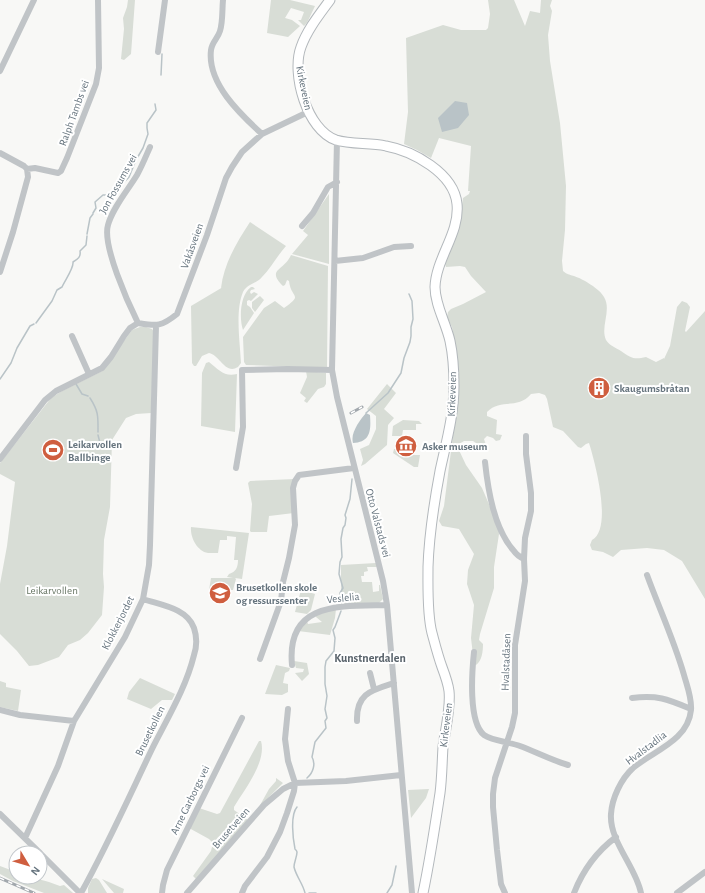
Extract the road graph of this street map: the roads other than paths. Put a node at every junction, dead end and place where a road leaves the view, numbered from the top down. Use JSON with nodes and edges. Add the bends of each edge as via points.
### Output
{"nodes":[{"id":1,"x":34,"y":0,"type":"edge"},
{"id":2,"x":98,"y":0,"type":"edge"},
{"id":3,"x":165,"y":0,"type":"edge"},
{"id":4,"x":223,"y":0,"type":"edge"},
{"id":5,"x":330,"y":0,"type":"edge"},
{"id":6,"x":158,"y":52,"type":"dead end"},
{"id":7,"x":0,"y":71,"type":"edge"},
{"id":8,"x":308,"y":112,"type":"junction"},
{"id":9,"x":262,"y":134,"type":"junction"},
{"id":10,"x":337,"y":140,"type":"junction"},
{"id":11,"x":150,"y":147,"type":"dead end"},
{"id":12,"x":0,"y":153,"type":"edge"},
{"id":13,"x":26,"y":169,"type":"junction"},
{"id":14,"x":337,"y":182,"type":"junction"},
{"id":15,"x":302,"y":226,"type":"dead end"},
{"id":16,"x":411,"y":246,"type":"dead end"},
{"id":17,"x":334,"y":261,"type":"junction"},
{"id":18,"x":0,"y":272,"type":"edge"},
{"id":19,"x":138,"y":323,"type":"junction"},
{"id":20,"x":156,"y":326,"type":"junction"},
{"id":21,"x":72,"y":336,"type":"dead end"},
{"id":22,"x":332,"y":370,"type":"junction"},
{"id":23,"x":89,"y":374,"type":"junction"},
{"id":24,"x":526,"y":436,"type":"dead end"},
{"id":25,"x":0,"y":459,"type":"edge"},
{"id":26,"x":486,"y":462,"type":"dead end"},
{"id":27,"x":236,"y":468,"type":"dead end"},
{"id":28,"x":354,"y":468,"type":"junction"},
{"id":29,"x":524,"y":559,"type":"junction"},
{"id":30,"x":647,"y":575,"type":"dead end"},
{"id":31,"x":143,"y":599,"type":"junction"},
{"id":32,"x":387,"y":605,"type":"junction"},
{"id":33,"x":474,"y":652,"type":"dead end"},
{"id":34,"x":260,"y":659,"type":"dead end"},
{"id":35,"x":292,"y":664,"type":"dead end"},
{"id":36,"x":370,"y":673,"type":"dead end"},
{"id":37,"x":394,"y":683,"type":"junction"},
{"id":38,"x":374,"y":689,"type":"junction"},
{"id":39,"x":632,"y":698,"type":"dead end"},
{"id":40,"x":288,"y":709,"type":"dead end"},
{"id":41,"x":691,"y":709,"type":"junction"},
{"id":42,"x":0,"y":710,"type":"edge"},
{"id":43,"x":242,"y":718,"type":"dead end"},
{"id":44,"x":74,"y":721,"type":"junction"},
{"id":45,"x":357,"y":721,"type":"dead end"},
{"id":46,"x":508,"y":742,"type":"junction"},
{"id":47,"x":568,"y":765,"type":"dead end"},
{"id":48,"x":401,"y":775,"type":"junction"},
{"id":49,"x":295,"y":783,"type":"junction"},
{"id":50,"x":0,"y":814,"type":"edge"},
{"id":51,"x":616,"y":837,"type":"junction"},
{"id":52,"x":25,"y":838,"type":"junction"},
{"id":53,"x":32,"y":845,"type":"edge"},
{"id":54,"x":48,"y":861,"type":"edge"},
{"id":55,"x":705,"y":872,"type":"edge"},
{"id":56,"x":80,"y":893,"type":"edge"},
{"id":57,"x":162,"y":893,"type":"edge"},
{"id":58,"x":187,"y":893,"type":"edge"},
{"id":59,"x":242,"y":893,"type":"edge"},
{"id":60,"x":412,"y":893,"type":"edge"},
{"id":61,"x":424,"y":893,"type":"edge"},
{"id":62,"x":505,"y":893,"type":"edge"},
{"id":63,"x":574,"y":893,"type":"edge"},
{"id":64,"x":641,"y":893,"type":"edge"},
{"id":65,"x":677,"y":893,"type":"edge"}],
"edges":[{"from":1,"to":7,"type":"street"},
{"from":2,"to":13,"type":"street","name":"Ralph Tambs vei","via":[[99,68],[96,84],[67,158],[58,173],[36,168]]},
{"from":3,"to":6,"type":"street"},
{"from":4,"to":9,"type":"street","via":[[221,29],[211,49],[214,73],[230,102]]},
{"from":5,"to":8,"type":"main road","name":"Kirkeveien","via":[[306,35],[299,53],[299,76]]},
{"from":8,"to":9,"type":"street","name":"Vakåsveien"},
{"from":8,"to":10,"type":"main road","name":"Kirkeveien","via":[[327,136]]},
{"from":9,"to":20,"type":"street","name":"Vakåsveien","via":[[242,152],[226,178],[180,310],[170,320]]},
{"from":10,"to":14,"type":"street","name":"Otto Valstads vei"},
{"from":10,"to":61,"type":"main road","name":"Kirkeveien","via":[[385,145],[415,155],[442,176],[457,203],[456,220],[435,287],[450,341],[454,388],[450,426],[429,543],[429,612],[430,627],[448,684],[449,696],[440,792]]},
{"from":11,"to":19,"type":"street","name":"Jon Fossums vei","via":[[138,173],[110,217],[106,234],[114,265]]},
{"from":12,"to":13,"type":"street","via":[[21,163]]},
{"from":13,"to":18,"type":"street","via":[[27,183]]},
{"from":14,"to":15,"type":"street","via":[[328,187]]},
{"from":14,"to":17,"type":"street","name":"Otto Valstads vei"},
{"from":16,"to":17,"type":"street","via":[[394,248],[363,258]]},
{"from":17,"to":22,"type":"street","name":"Otto Valstads vei"},
{"from":19,"to":20,"type":"street"},
{"from":19,"to":23,"type":"street","via":[[130,328],[102,368]]},
{"from":20,"to":31,"type":"street","name":"Klokkerjordet","via":[[150,534]]},
{"from":21,"to":23,"type":"street"},
{"from":22,"to":27,"type":"street","via":[[242,370],[243,427]]},
{"from":22,"to":28,"type":"street","name":"Otto Valstads vei"},
{"from":23,"to":25,"type":"street","via":[[44,400]]},
{"from":24,"to":29,"type":"street","name":"Hvalstadåsen","via":[[531,511],[525,538]]},
{"from":26,"to":29,"type":"street","via":[[488,489],[498,522],[514,551]]},
{"from":28,"to":32,"type":"street","name":"Otto Valstads vei"},
{"from":28,"to":34,"type":"street","via":[[299,475],[295,481],[295,524],[281,601]]},
{"from":29,"to":46,"type":"street","name":"Hvalstadåsen","via":[[524,591],[515,645],[515,713]]},
{"from":30,"to":41,"type":"street","name":"Hvalstadlia","via":[[676,648],[690,696]]},
{"from":31,"to":44,"type":"street","name":"Klokkerjordet","via":[[125,637]]},
{"from":31,"to":56,"type":"street","name":"Brusetkollen","via":[[178,611],[189,620],[196,637],[194,655],[179,696]]},
{"from":32,"to":35,"type":"street","name":"Veslelia","via":[[330,608],[307,618],[294,636]]},
{"from":32,"to":37,"type":"street","name":"Otto Valstads vei"},
{"from":33,"to":46,"type":"street","via":[[471,677],[476,723],[484,735]]},
{"from":36,"to":38,"type":"street"},
{"from":37,"to":38,"type":"street"},
{"from":37,"to":48,"type":"street","name":"Otto Valstads vei"},
{"from":38,"to":45,"type":"street","via":[[360,701],[356,709]]},
{"from":39,"to":41,"type":"street","via":[[660,697]]},
{"from":40,"to":49,"type":"street","via":[[286,752]]},
{"from":41,"to":51,"type":"street","name":"Hvalstadlia","via":[[689,721],[683,732],[632,769],[618,789],[611,815]]},
{"from":42,"to":44,"type":"street","via":[[20,715]]},
{"from":43,"to":57,"type":"street","name":"Arne Garborgs vei","via":[[167,870]]},
{"from":44,"to":52,"type":"street","name":"Klokkerjordet","via":[[60,763]]},
{"from":46,"to":47,"type":"street"},
{"from":46,"to":62,"type":"street","name":"Hvalstadåsen","via":[[495,778],[493,794],[497,850]]},
{"from":48,"to":49,"type":"street","name":"Brusetveien","via":[[346,782]]},
{"from":48,"to":60,"type":"street","name":"Otto Valstads vei"},
{"from":49,"to":58,"type":"street","name":"Brusetveien","via":[[283,789],[264,805]]},
{"from":49,"to":59,"type":"street","via":[[288,813],[280,832],[267,857]]},
{"from":50,"to":52,"type":"street"},
{"from":51,"to":63,"type":"street","via":[[588,864]]},
{"from":51,"to":64,"type":"street","name":"Hvalstadlia"},
{"from":52,"to":53,"type":"street"},
{"from":54,"to":56,"type":"street"},
{"from":55,"to":65,"type":"street"}]}
